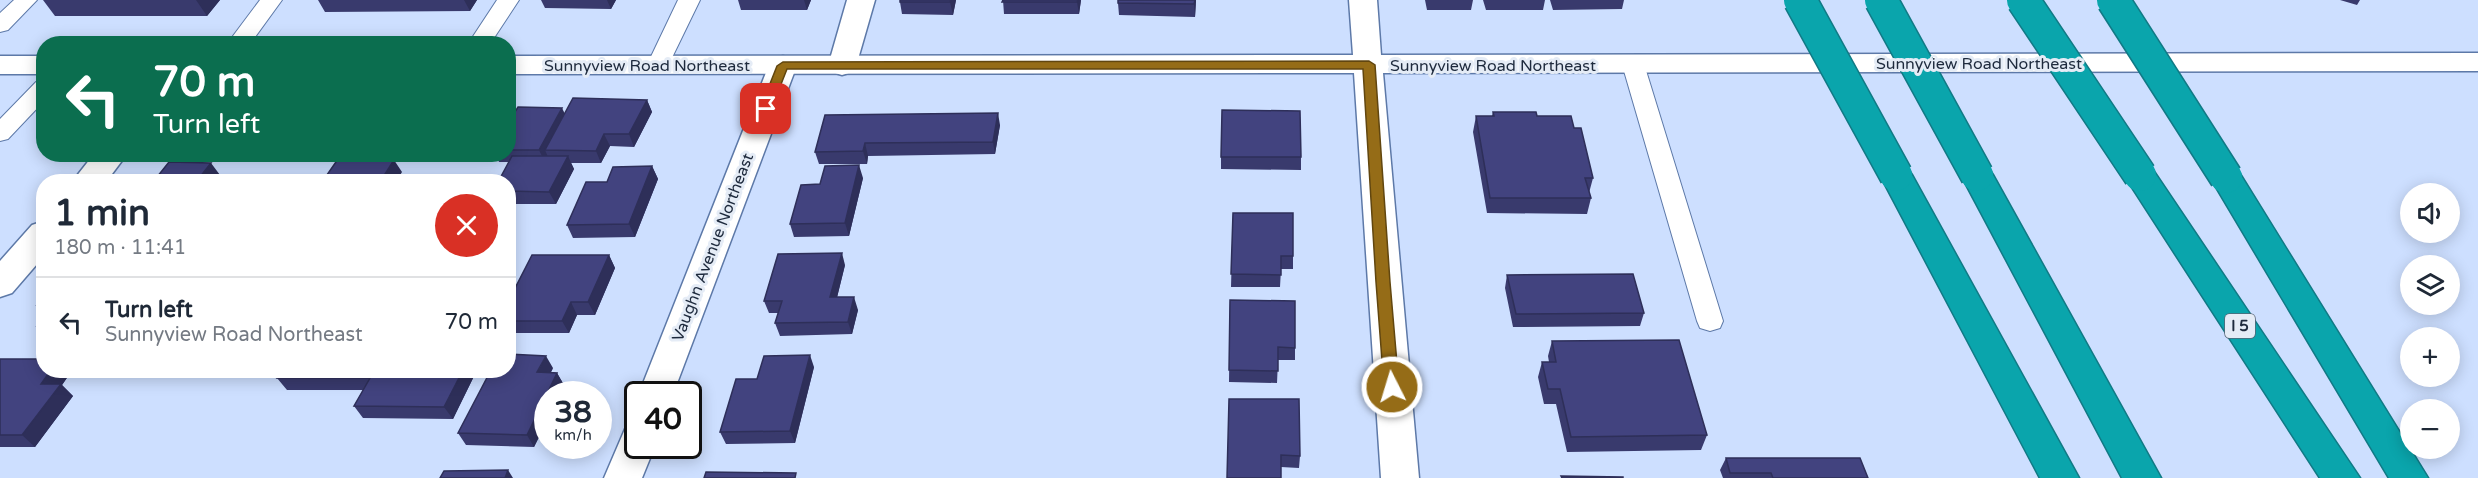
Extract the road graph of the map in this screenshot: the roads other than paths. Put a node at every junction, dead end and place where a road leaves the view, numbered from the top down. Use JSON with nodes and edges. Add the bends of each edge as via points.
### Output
{"nodes":[{"id":1,"x":26,"y":0,"type":"edge"},
{"id":2,"x":271,"y":0,"type":"edge"},
{"id":3,"x":508,"y":0,"type":"edge"},
{"id":4,"x":689,"y":0,"type":"edge"},
{"id":5,"x":861,"y":0,"type":"edge"},
{"id":6,"x":1363,"y":0,"type":"edge"},
{"id":7,"x":1800,"y":0,"type":"edge"},
{"id":8,"x":1881,"y":0,"type":"edge"},
{"id":9,"x":2023,"y":0,"type":"edge"},
{"id":10,"x":2113,"y":0,"type":"edge"},
{"id":11,"x":0,"y":25,"type":"edge"},
{"id":12,"x":244,"y":36,"type":"edge"},
{"id":13,"x":485,"y":36,"type":"edge"},
{"id":14,"x":2478,"y":63,"type":"edge"},
{"id":15,"x":1633,"y":64,"type":"junction"},
{"id":16,"x":0,"y":65,"type":"edge"},
{"id":17,"x":36,"y":65,"type":"edge"},
{"id":18,"x":1369,"y":65,"type":"junction"},
{"id":19,"x":516,"y":66,"type":"edge"},
{"id":20,"x":658,"y":66,"type":"junction"},
{"id":21,"x":783,"y":66,"type":"junction"},
{"id":22,"x":842,"y":66,"type":"junction"},
{"id":23,"x":36,"y":95,"type":"edge"},
{"id":24,"x":0,"y":133,"type":"edge"},
{"id":25,"x":105,"y":162,"type":"edge"},
{"id":26,"x":95,"y":174,"type":"edge"},
{"id":27,"x":36,"y":242,"type":"edge"},
{"id":28,"x":0,"y":284,"type":"edge"},
{"id":29,"x":1710,"y":321,"type":"dead end"},
{"id":30,"x":660,"y":381,"type":"edge"},
{"id":31,"x":630,"y":459,"type":"edge"},
{"id":32,"x":622,"y":478,"type":"edge"},
{"id":33,"x":1400,"y":478,"type":"edge"},
{"id":34,"x":2060,"y":478,"type":"edge"},
{"id":35,"x":2142,"y":478,"type":"edge"},
{"id":36,"x":2341,"y":478,"type":"edge"},
{"id":37,"x":2409,"y":478,"type":"edge"}],
"edges":[{"from":1,"to":11,"type":"lane"},
{"from":2,"to":12,"type":"lane"},
{"from":3,"to":13,"type":"lane"},
{"from":4,"to":20,"type":"lane"},
{"from":5,"to":22,"type":"main road"},
{"from":6,"to":18,"type":"main road"},
{"from":7,"to":34,"type":"highway","bridge":true},
{"from":8,"to":35,"type":"highway","bridge":true},
{"from":9,"to":36,"type":"highway","number":"I 5","bridge":true},
{"from":10,"to":37,"type":"highway","bridge":true},
{"from":14,"to":15,"type":"main road","name":"Sunnyview Road Northeast"},
{"from":15,"to":18,"type":"main road","name":"Sunnyview Road Northeast"},
{"from":15,"to":29,"type":"lane"},
{"from":16,"to":17,"type":"main road"},
{"from":18,"to":22,"type":"main road","name":"Sunnyview Road Northeast"},
{"from":18,"to":33,"type":"main road"},
{"from":19,"to":20,"type":"main road","name":"Sunnyview Road Northeast"},
{"from":20,"to":21,"type":"main road","name":"Sunnyview Road Northeast"},
{"from":21,"to":22,"type":"main road","name":"Sunnyview Road Northeast"},
{"from":21,"to":30,"type":"main road","name":"Vaughn Avenue Northeast"},
{"from":23,"to":24,"type":"lane"},
{"from":25,"to":26,"type":"main road"},
{"from":27,"to":28,"type":"main road"},
{"from":31,"to":32,"type":"main road"}]}
